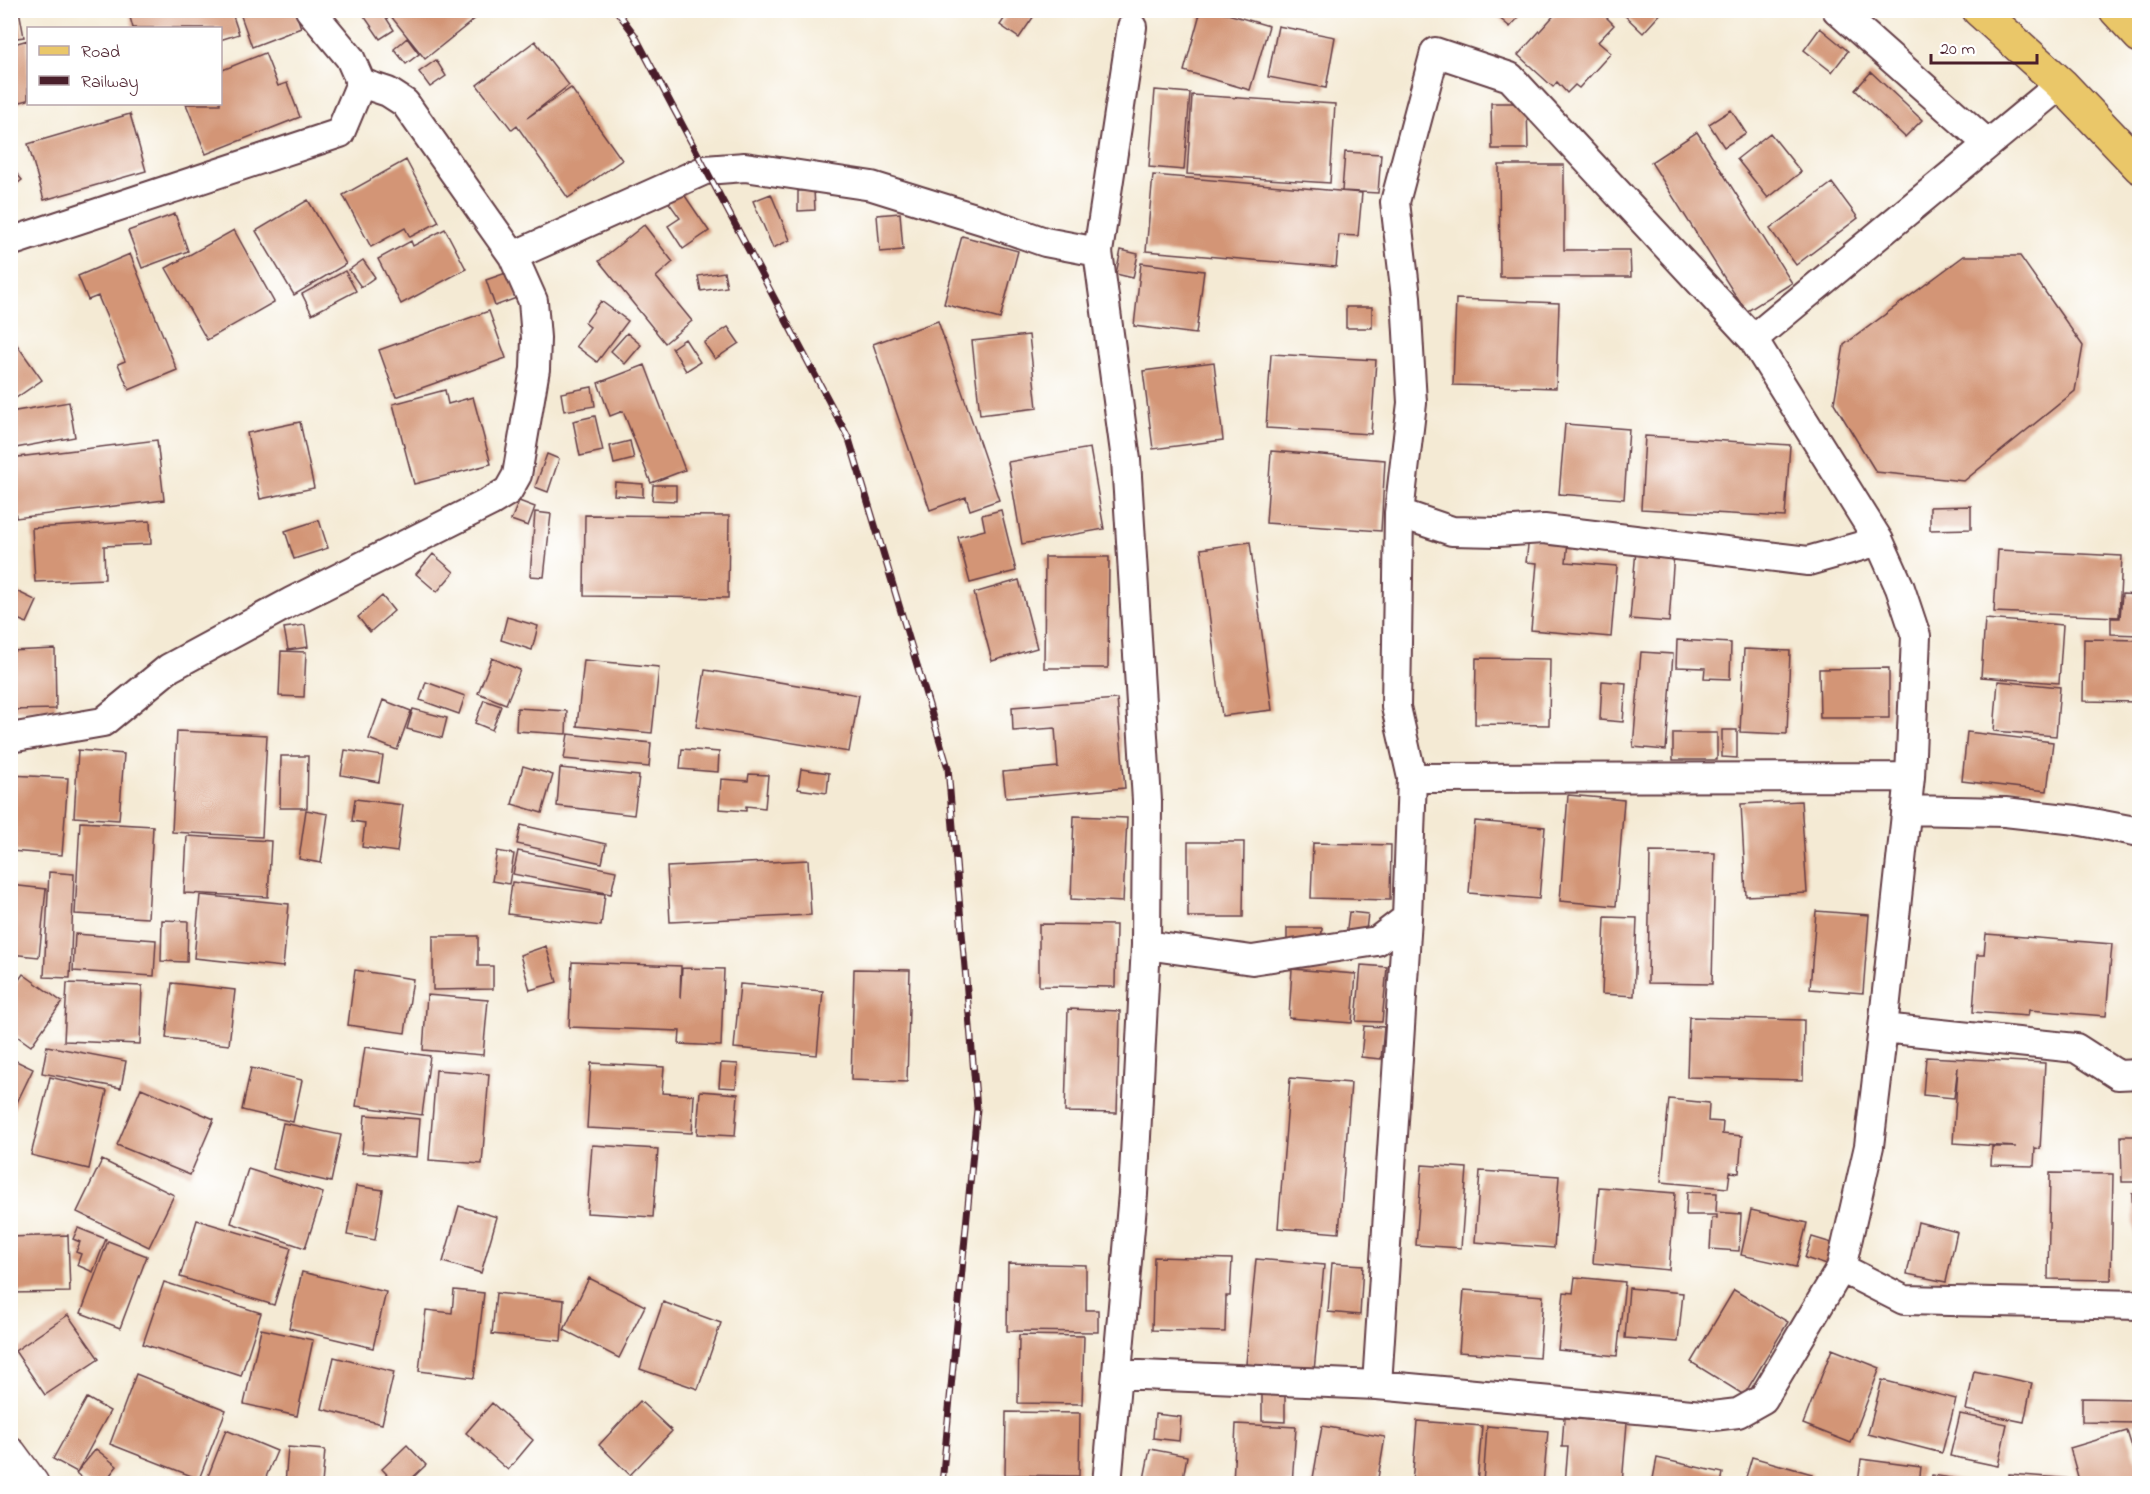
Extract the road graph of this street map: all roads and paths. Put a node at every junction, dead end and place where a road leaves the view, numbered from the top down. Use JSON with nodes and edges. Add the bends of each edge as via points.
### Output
{"nodes":[{"id":1,"x":310,"y":10,"type":"edge"},
{"id":2,"x":1837,"y":10,"type":"edge"},
{"id":3,"x":1979,"y":10,"type":"edge"},
{"id":4,"x":2116,"y":10,"type":"edge"},
{"id":5,"x":1132,"y":27,"type":"dead end"},
{"id":6,"x":2139,"y":36,"type":"edge"},
{"id":7,"x":361,"y":83,"type":"junction"},
{"id":8,"x":2061,"y":84,"type":"junction"},
{"id":9,"x":1988,"y":144,"type":"junction"},
{"id":10,"x":2139,"y":167,"type":"edge"},
{"id":11,"x":10,"y":242,"type":"edge"},
{"id":12,"x":1098,"y":252,"type":"junction"},
{"id":13,"x":513,"y":256,"type":"junction"},
{"id":14,"x":1753,"y":339,"type":"junction"},
{"id":15,"x":1399,"y":513,"type":"junction"},
{"id":16,"x":1879,"y":541,"type":"junction"},
{"id":17,"x":10,"y":738,"type":"edge"},
{"id":18,"x":1910,"y":777,"type":"junction"},
{"id":19,"x":1412,"y":778,"type":"junction"},
{"id":20,"x":1906,"y":810,"type":"junction"},
{"id":21,"x":2139,"y":832,"type":"edge"},
{"id":22,"x":1407,"y":918,"type":"junction"},
{"id":23,"x":1146,"y":945,"type":"junction"},
{"id":24,"x":1884,"y":1028,"type":"junction"},
{"id":25,"x":2139,"y":1074,"type":"edge"},
{"id":26,"x":1841,"y":1268,"type":"junction"},
{"id":27,"x":2139,"y":1305,"type":"edge"},
{"id":28,"x":1117,"y":1374,"type":"junction"},
{"id":29,"x":1377,"y":1385,"type":"junction"},
{"id":30,"x":10,"y":1454,"type":"edge"},
{"id":31,"x":32,"y":1484,"type":"edge"},
{"id":32,"x":1107,"y":1484,"type":"edge"}],
"edges":[{"from":1,"to":7,"type":"street","via":[[350,58]]},
{"from":2,"to":9,"type":"street"},
{"from":3,"to":8,"type":"main road"},
{"from":4,"to":6,"type":"main road"},
{"from":5,"to":12,"type":"street"},
{"from":7,"to":11,"type":"street","via":[[340,133]]},
{"from":7,"to":13,"type":"street","via":[[405,103]]},
{"from":8,"to":9,"type":"street"},
{"from":8,"to":10,"type":"main road"},
{"from":9,"to":14,"type":"street"},
{"from":12,"to":13,"type":"street","via":[[1045,242],[872,186],[745,167],[705,170]]},
{"from":12,"to":23,"type":"street","via":[[1126,460],[1147,801]]},
{"from":13,"to":17,"type":"street","via":[[533,301],[536,338],[535,369],[517,475],[508,491],[169,668],[103,722]]},
{"from":14,"to":15,"type":"street","via":[[1510,77],[1435,52],[1395,202],[1412,403]]},
{"from":14,"to":16,"type":"street"},
{"from":15,"to":16,"type":"street","via":[[1452,531],[1544,529],[1808,561]]},
{"from":15,"to":19,"type":"street","via":[[1396,707]]},
{"from":16,"to":18,"type":"street","via":[[1916,636]]},
{"from":18,"to":19,"type":"street"},
{"from":18,"to":20,"type":"street"},
{"from":19,"to":22,"type":"street"},
{"from":20,"to":21,"type":"street","via":[[2005,812]]},
{"from":20,"to":24,"type":"street"},
{"from":22,"to":23,"type":"street","via":[[1377,941],[1252,960]]},
{"from":22,"to":29,"type":"street"},
{"from":23,"to":28,"type":"street","via":[[1133,1194]]},
{"from":24,"to":25,"type":"street","via":[[2076,1048],[2118,1075]]},
{"from":24,"to":26,"type":"street","via":[[1869,1146]]},
{"from":26,"to":27,"type":"street","via":[[1904,1300]]},
{"from":26,"to":29,"type":"street","via":[[1763,1399],[1738,1413],[1713,1416]]},
{"from":28,"to":29,"type":"street"},
{"from":28,"to":32,"type":"street"},
{"from":30,"to":31,"type":"street"}]}
